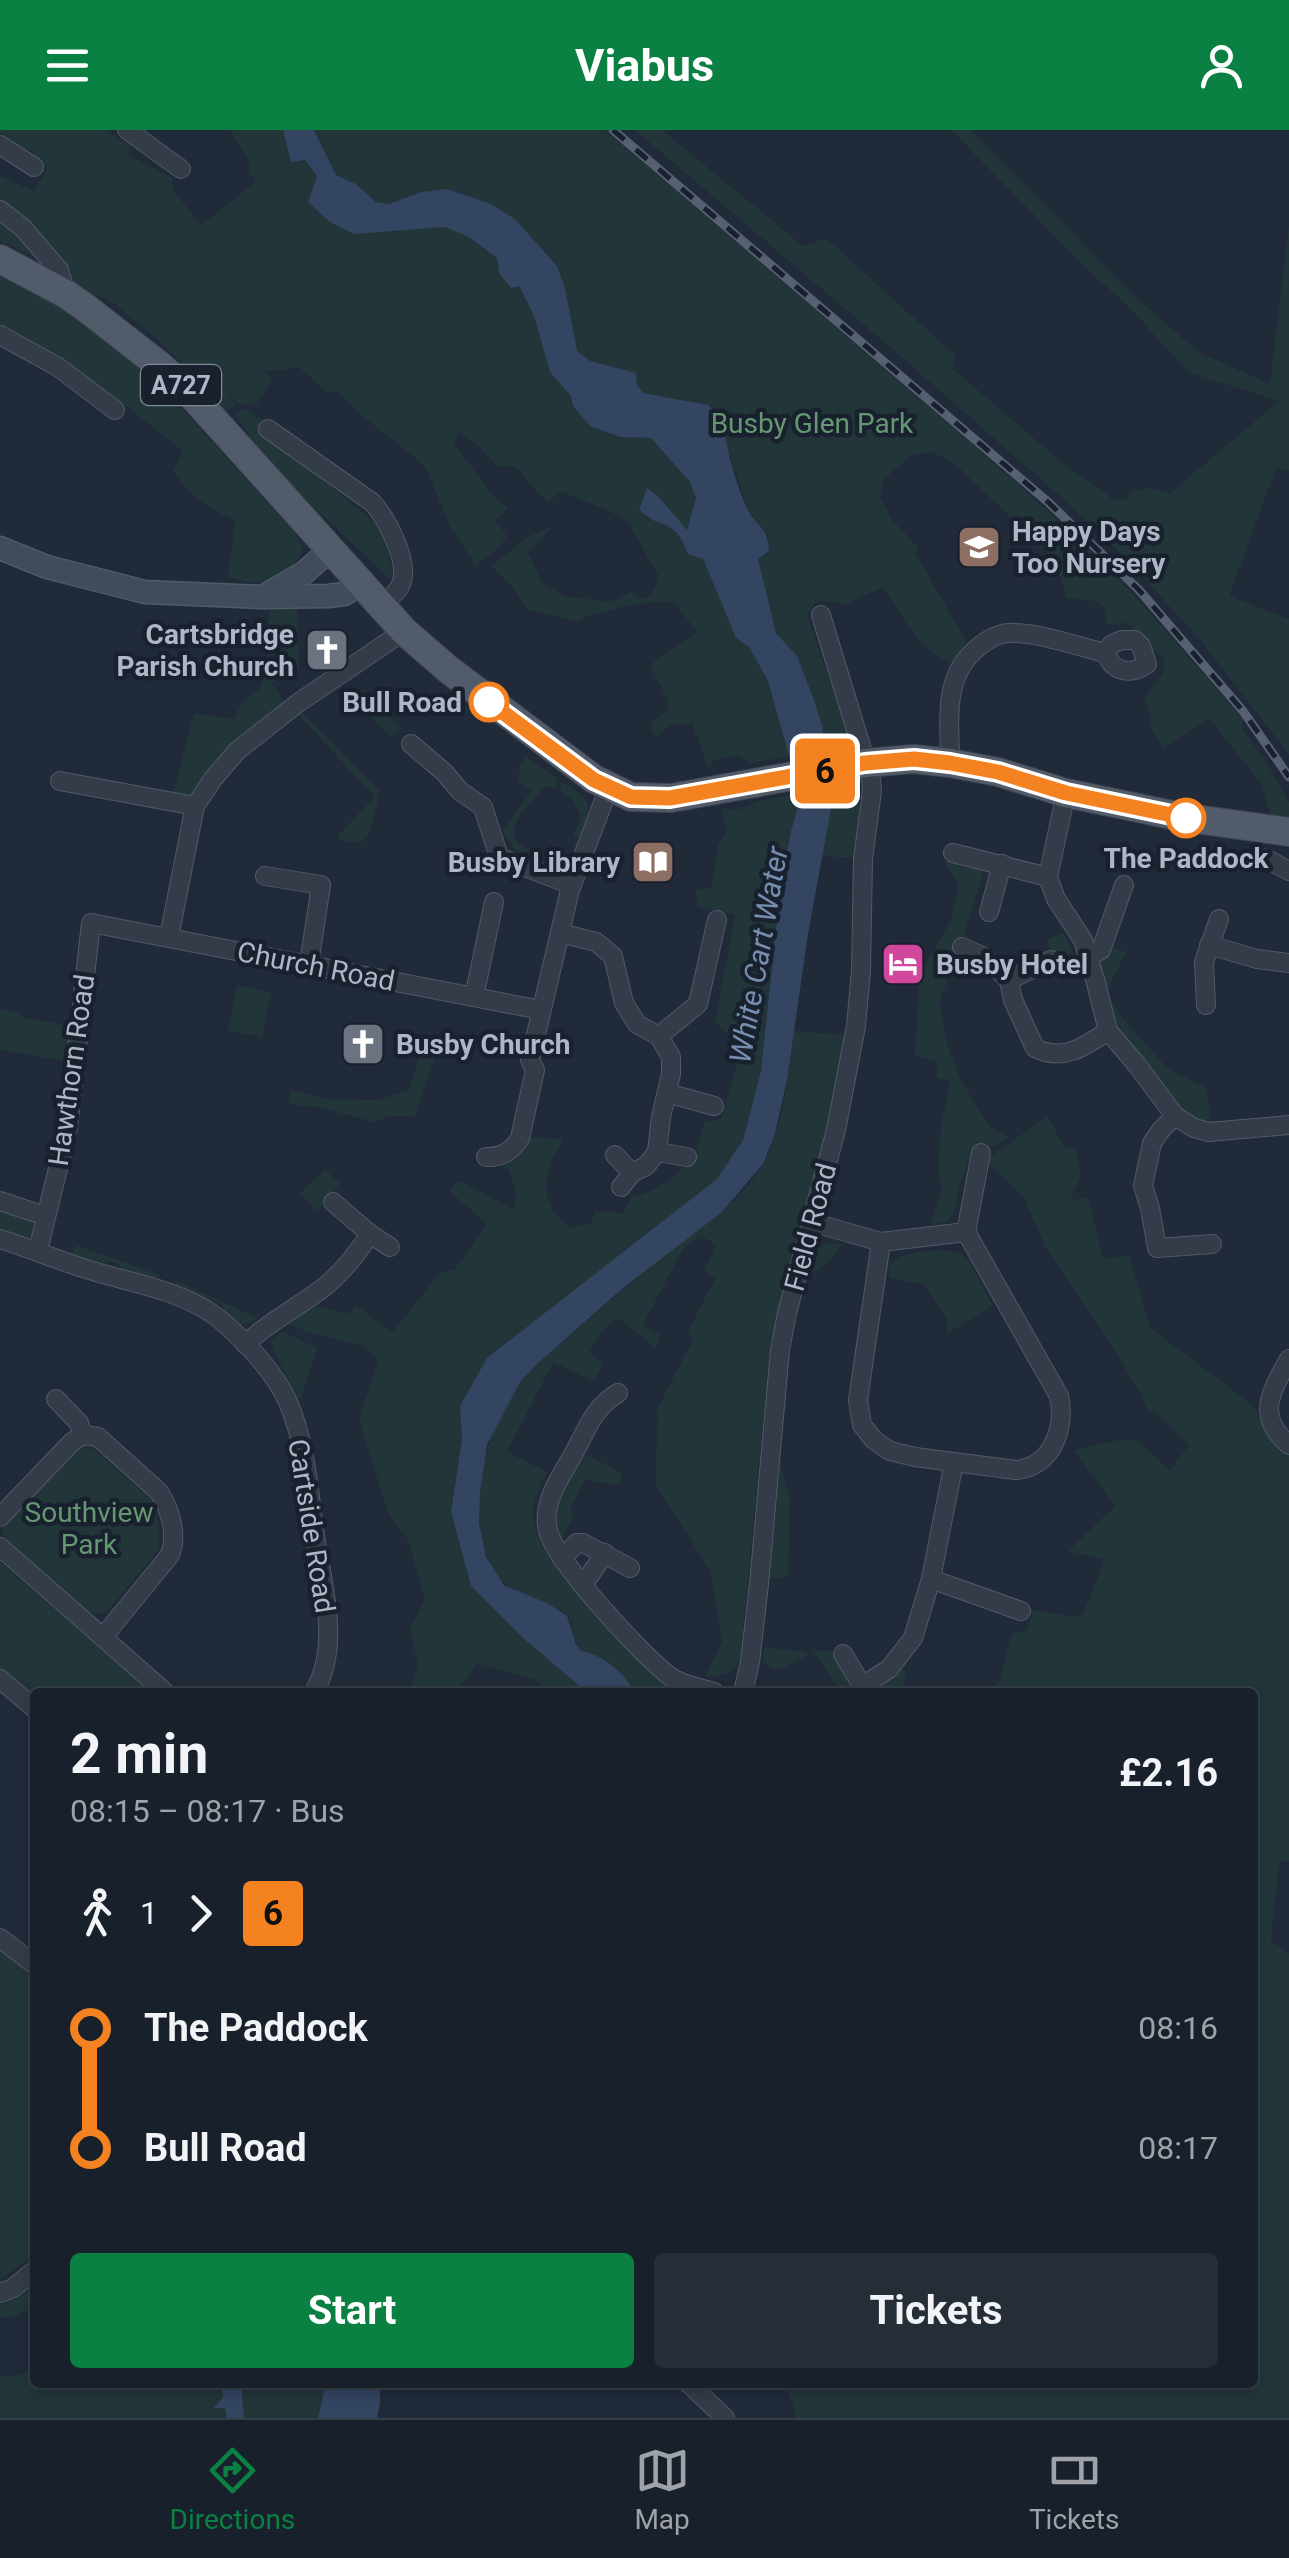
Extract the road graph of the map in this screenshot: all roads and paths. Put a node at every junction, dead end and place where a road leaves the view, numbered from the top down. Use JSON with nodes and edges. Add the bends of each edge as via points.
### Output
{"nodes":[{"id":1,"x":127,"y":130,"type":"edge"},
{"id":2,"x":0,"y":145,"type":"edge"},
{"id":3,"x":34,"y":167,"type":"dead end"},
{"id":4,"x":181,"y":169,"type":"dead end"},
{"id":5,"x":0,"y":210,"type":"edge"},
{"id":6,"x":0,"y":259,"type":"edge"},
{"id":7,"x":66,"y":294,"type":"junction"},
{"id":8,"x":0,"y":336,"type":"edge"},
{"id":9,"x":102,"y":408,"type":"dead end"},
{"id":10,"x":268,"y":429,"type":"dead end"},
{"id":11,"x":0,"y":548,"type":"edge"},
{"id":12,"x":330,"y":550,"type":"junction"},
{"id":13,"x":362,"y":583,"type":"junction"},
{"id":14,"x":263,"y":597,"type":"junction"},
{"id":15,"x":381,"y":606,"type":"junction"},
{"id":16,"x":821,"y":614,"type":"dead end"},
{"id":17,"x":404,"y":631,"type":"junction"},
{"id":18,"x":1106,"y":653,"type":"dead end"},
{"id":19,"x":411,"y":744,"type":"dead end"},
{"id":20,"x":950,"y":763,"type":"junction"},
{"id":21,"x":852,"y":766,"type":"junction"},
{"id":22,"x":60,"y":781,"type":"dead end"},
{"id":23,"x":608,"y":787,"type":"junction"},
{"id":24,"x":1066,"y":793,"type":"junction"},
{"id":25,"x":196,"y":806,"type":"junction"},
{"id":26,"x":1289,"y":832,"type":"edge"},
{"id":27,"x":952,"y":853,"type":"dead end"},
{"id":28,"x":1266,"y":858,"type":"dead end"},
{"id":29,"x":1002,"y":864,"type":"junction"},
{"id":30,"x":1289,"y":871,"type":"edge"},
{"id":31,"x":265,"y":876,"type":"dead end"},
{"id":32,"x":1048,"y":877,"type":"junction"},
{"id":33,"x":572,"y":885,"type":"junction"},
{"id":34,"x":1124,"y":885,"type":"dead end"},
{"id":35,"x":494,"y":902,"type":"dead end"},
{"id":36,"x":989,"y":912,"type":"dead end"},
{"id":37,"x":1219,"y":919,"type":"dead end"},
{"id":38,"x":717,"y":920,"type":"dead end"},
{"id":39,"x":91,"y":922,"type":"joint"},
{"id":40,"x":560,"y":933,"type":"junction"},
{"id":41,"x":169,"y":937,"type":"junction"},
{"id":42,"x":1209,"y":946,"type":"junction"},
{"id":43,"x":962,"y":947,"type":"dead end"},
{"id":44,"x":1087,"y":957,"type":"junction"},
{"id":45,"x":1051,"y":960,"type":"dead end"},
{"id":46,"x":1289,"y":963,"type":"edge"},
{"id":47,"x":309,"y":964,"type":"junction"},
{"id":48,"x":1009,"y":980,"type":"junction"},
{"id":49,"x":474,"y":997,"type":"junction"},
{"id":50,"x":1206,"y":1005,"type":"dead end"},
{"id":51,"x":541,"y":1010,"type":"junction"},
{"id":52,"x":1108,"y":1031,"type":"junction"},
{"id":53,"x":659,"y":1036,"type":"junction"},
{"id":54,"x":667,"y":1093,"type":"junction"},
{"id":55,"x":714,"y":1106,"type":"dead end"},
{"id":56,"x":1175,"y":1116,"type":"junction"},
{"id":57,"x":1289,"y":1125,"type":"edge"},
{"id":58,"x":657,"y":1152,"type":"junction"},
{"id":59,"x":981,"y":1154,"type":"dead end"},
{"id":60,"x":615,"y":1155,"type":"dead end"},
{"id":61,"x":486,"y":1157,"type":"dead end"},
{"id":62,"x":687,"y":1157,"type":"dead end"},
{"id":63,"x":0,"y":1201,"type":"edge"},
{"id":64,"x":333,"y":1202,"type":"dead end"},
{"id":65,"x":45,"y":1216,"type":"junction"},
{"id":66,"x":811,"y":1222,"type":"junction"},
{"id":67,"x":966,"y":1232,"type":"junction"},
{"id":68,"x":370,"y":1234,"type":"junction"},
{"id":69,"x":0,"y":1239,"type":"edge"},
{"id":70,"x":880,"y":1242,"type":"junction"},
{"id":71,"x":1212,"y":1244,"type":"dead end"},
{"id":72,"x":390,"y":1246,"type":"dead end"},
{"id":73,"x":1157,"y":1248,"type":"junction"},
{"id":74,"x":38,"y":1250,"type":"junction"},
{"id":75,"x":1141,"y":1259,"type":"dead end"},
{"id":76,"x":245,"y":1344,"type":"junction"},
{"id":77,"x":1289,"y":1360,"type":"edge"},
{"id":78,"x":618,"y":1394,"type":"dead end"},
{"id":79,"x":56,"y":1399,"type":"dead end"},
{"id":80,"x":83,"y":1435,"type":"junction"},
{"id":81,"x":1289,"y":1445,"type":"edge"},
{"id":82,"x":954,"y":1462,"type":"junction"},
{"id":83,"x":0,"y":1517,"type":"edge"},
{"id":84,"x":0,"y":1547,"type":"edge"},
{"id":85,"x":605,"y":1553,"type":"junction"},
{"id":86,"x":562,"y":1559,"type":"junction"},
{"id":87,"x":630,"y":1568,"type":"dead end"},
{"id":88,"x":931,"y":1579,"type":"junction"},
{"id":89,"x":583,"y":1585,"type":"junction"},
{"id":90,"x":1021,"y":1612,"type":"dead end"},
{"id":91,"x":103,"y":1637,"type":"junction"},
{"id":92,"x":842,"y":1654,"type":"dead end"},
{"id":93,"x":2,"y":1683,"type":"edge"},
{"id":94,"x":160,"y":1688,"type":"edge"},
{"id":95,"x":316,"y":1688,"type":"edge"},
{"id":96,"x":701,"y":1688,"type":"edge"},
{"id":97,"x":744,"y":1688,"type":"edge"},
{"id":98,"x":863,"y":1688,"type":"edge"},
{"id":99,"x":865,"y":1688,"type":"edge"},
{"id":100,"x":30,"y":1705,"type":"edge"},
{"id":101,"x":0,"y":1938,"type":"edge"},
{"id":102,"x":30,"y":1960,"type":"edge"},
{"id":103,"x":30,"y":2274,"type":"edge"},
{"id":104,"x":0,"y":2293,"type":"edge"},
{"id":105,"x":693,"y":2388,"type":"edge"},
{"id":106,"x":725,"y":2418,"type":"edge"}],
"edges":[{"from":1,"to":4,"type":"street"},
{"from":2,"to":3,"type":"street"},
{"from":5,"to":7,"type":"street","via":[[60,270]]},
{"from":6,"to":7,"type":"main road","number":"A727"},
{"from":7,"to":12,"type":"main road","number":"A727","via":[[187,390]]},
{"from":8,"to":9,"type":"street","via":[[58,366]]},
{"from":10,"to":15,"type":"street","via":[[386,518],[403,575]]},
{"from":11,"to":14,"type":"street","via":[[145,592]]},
{"from":12,"to":13,"type":"main road","number":"A727"},
{"from":12,"to":14,"type":"street"},
{"from":13,"to":14,"type":"street","via":[[344,594]]},
{"from":13,"to":15,"type":"main road","number":"A727"},
{"from":15,"to":17,"type":"main road","number":"A727"},
{"from":16,"to":21,"type":"street","name":"Field Road"},
{"from":17,"to":23,"type":"main road","number":"A727","via":[[468,687]]},
{"from":17,"to":25,"type":"street","via":[[237,751]]},
{"from":18,"to":20,"type":"street","via":[[1018,633],[979,646],[956,674]]},
{"from":19,"to":33,"type":"street","via":[[482,806],[499,857]]},
{"from":20,"to":21,"type":"main road","number":"A727","via":[[914,759]]},
{"from":20,"to":24,"type":"main road","number":"A727"},
{"from":21,"to":23,"type":"main road","number":"A727","via":[[653,800]]},
{"from":21,"to":66,"type":"street","name":"Field Road","via":[[871,779],[872,791],[856,1026]]},
{"from":22,"to":25,"type":"street"},
{"from":23,"to":33,"type":"street"},
{"from":24,"to":26,"type":"main road","number":"A727"},
{"from":24,"to":32,"type":"street"},
{"from":25,"to":41,"type":"street"},
{"from":27,"to":29,"type":"street"},
{"from":28,"to":30,"type":"street"},
{"from":29,"to":32,"type":"street"},
{"from":29,"to":36,"type":"street"},
{"from":31,"to":47,"type":"street","via":[[322,886]]},
{"from":32,"to":44,"type":"street"},
{"from":33,"to":40,"type":"street"},
{"from":34,"to":44,"type":"street","via":[[1101,950]]},
{"from":35,"to":49,"type":"street"},
{"from":37,"to":42,"type":"street"},
{"from":38,"to":53,"type":"street","via":[[698,1004]]},
{"from":39,"to":41,"type":"street","name":"Church Road"},
{"from":39,"to":65,"type":"street","name":"Hawthorn Road","via":[[68,1128]]},
{"from":40,"to":51,"type":"street"},
{"from":40,"to":53,"type":"street","via":[[596,942],[613,956],[636,1024]]},
{"from":41,"to":47,"type":"street","name":"Church Road"},
{"from":42,"to":46,"type":"street"},
{"from":42,"to":50,"type":"street"},
{"from":43,"to":48,"type":"street"},
{"from":44,"to":52,"type":"street"},
{"from":45,"to":48,"type":"street"},
{"from":47,"to":49,"type":"street","name":"Church Road"},
{"from":48,"to":52,"type":"street","via":[[1035,1048],[1052,1055]]},
{"from":49,"to":51,"type":"street","name":"Church Road"},
{"from":51,"to":61,"type":"street","via":[[520,1138]]},
{"from":52,"to":56,"type":"street"},
{"from":53,"to":54,"type":"street","via":[[671,1057]]},
{"from":54,"to":55,"type":"street"},
{"from":54,"to":58,"type":"street"},
{"from":56,"to":57,"type":"street","via":[[1208,1132]]},
{"from":56,"to":73,"type":"street","via":[[1152,1144],[1143,1186]]},
{"from":58,"to":60,"type":"street","via":[[626,1180]]},
{"from":58,"to":62,"type":"street"},
{"from":59,"to":67,"type":"street"},
{"from":63,"to":65,"type":"street"},
{"from":64,"to":68,"type":"street"},
{"from":65,"to":74,"type":"street","name":"Hawthorn Road"},
{"from":66,"to":70,"type":"street"},
{"from":66,"to":97,"type":"street","name":"Field Road","via":[[780,1350]]},
{"from":67,"to":70,"type":"street"},
{"from":67,"to":82,"type":"street","via":[[1062,1411],[1054,1443],[1027,1469]]},
{"from":68,"to":72,"type":"street"},
{"from":68,"to":76,"type":"street","via":[[325,1286]]},
{"from":69,"to":74,"type":"street","name":"Cartside Road"},
{"from":70,"to":82,"type":"street","via":[[858,1400],[862,1425],[890,1451]]},
{"from":71,"to":73,"type":"street"},
{"from":73,"to":75,"type":"street"},
{"from":74,"to":76,"type":"street","name":"Cartside Road","via":[[183,1298],[211,1312]]},
{"from":76,"to":95,"type":"street","name":"Cartside Road","via":[[277,1382],[302,1442],[328,1624]]},
{"from":77,"to":81,"type":"street","via":[[1267,1410]]},
{"from":78,"to":86,"type":"street","via":[[602,1402],[550,1500],[548,1532]]},
{"from":79,"to":80,"type":"street"},
{"from":80,"to":83,"type":"street"},
{"from":80,"to":91,"type":"street","via":[[98,1437],[159,1492],[173,1534],[170,1555]]},
{"from":82,"to":88,"type":"street"},
{"from":84,"to":91,"type":"street"},
{"from":85,"to":86,"type":"street","via":[[577,1543]]},
{"from":85,"to":87,"type":"street"},
{"from":85,"to":89,"type":"street"},
{"from":86,"to":89,"type":"street"},
{"from":88,"to":90,"type":"street"},
{"from":88,"to":99,"type":"street","via":[[903,1654]]},
{"from":89,"to":96,"type":"street","via":[[642,1652],[674,1680]]},
{"from":91,"to":94,"type":"street"},
{"from":92,"to":98,"type":"street"},
{"from":93,"to":100,"type":"street"},
{"from":101,"to":102,"type":"street"},
{"from":103,"to":104,"type":"street"},
{"from":105,"to":106,"type":"street"}]}
